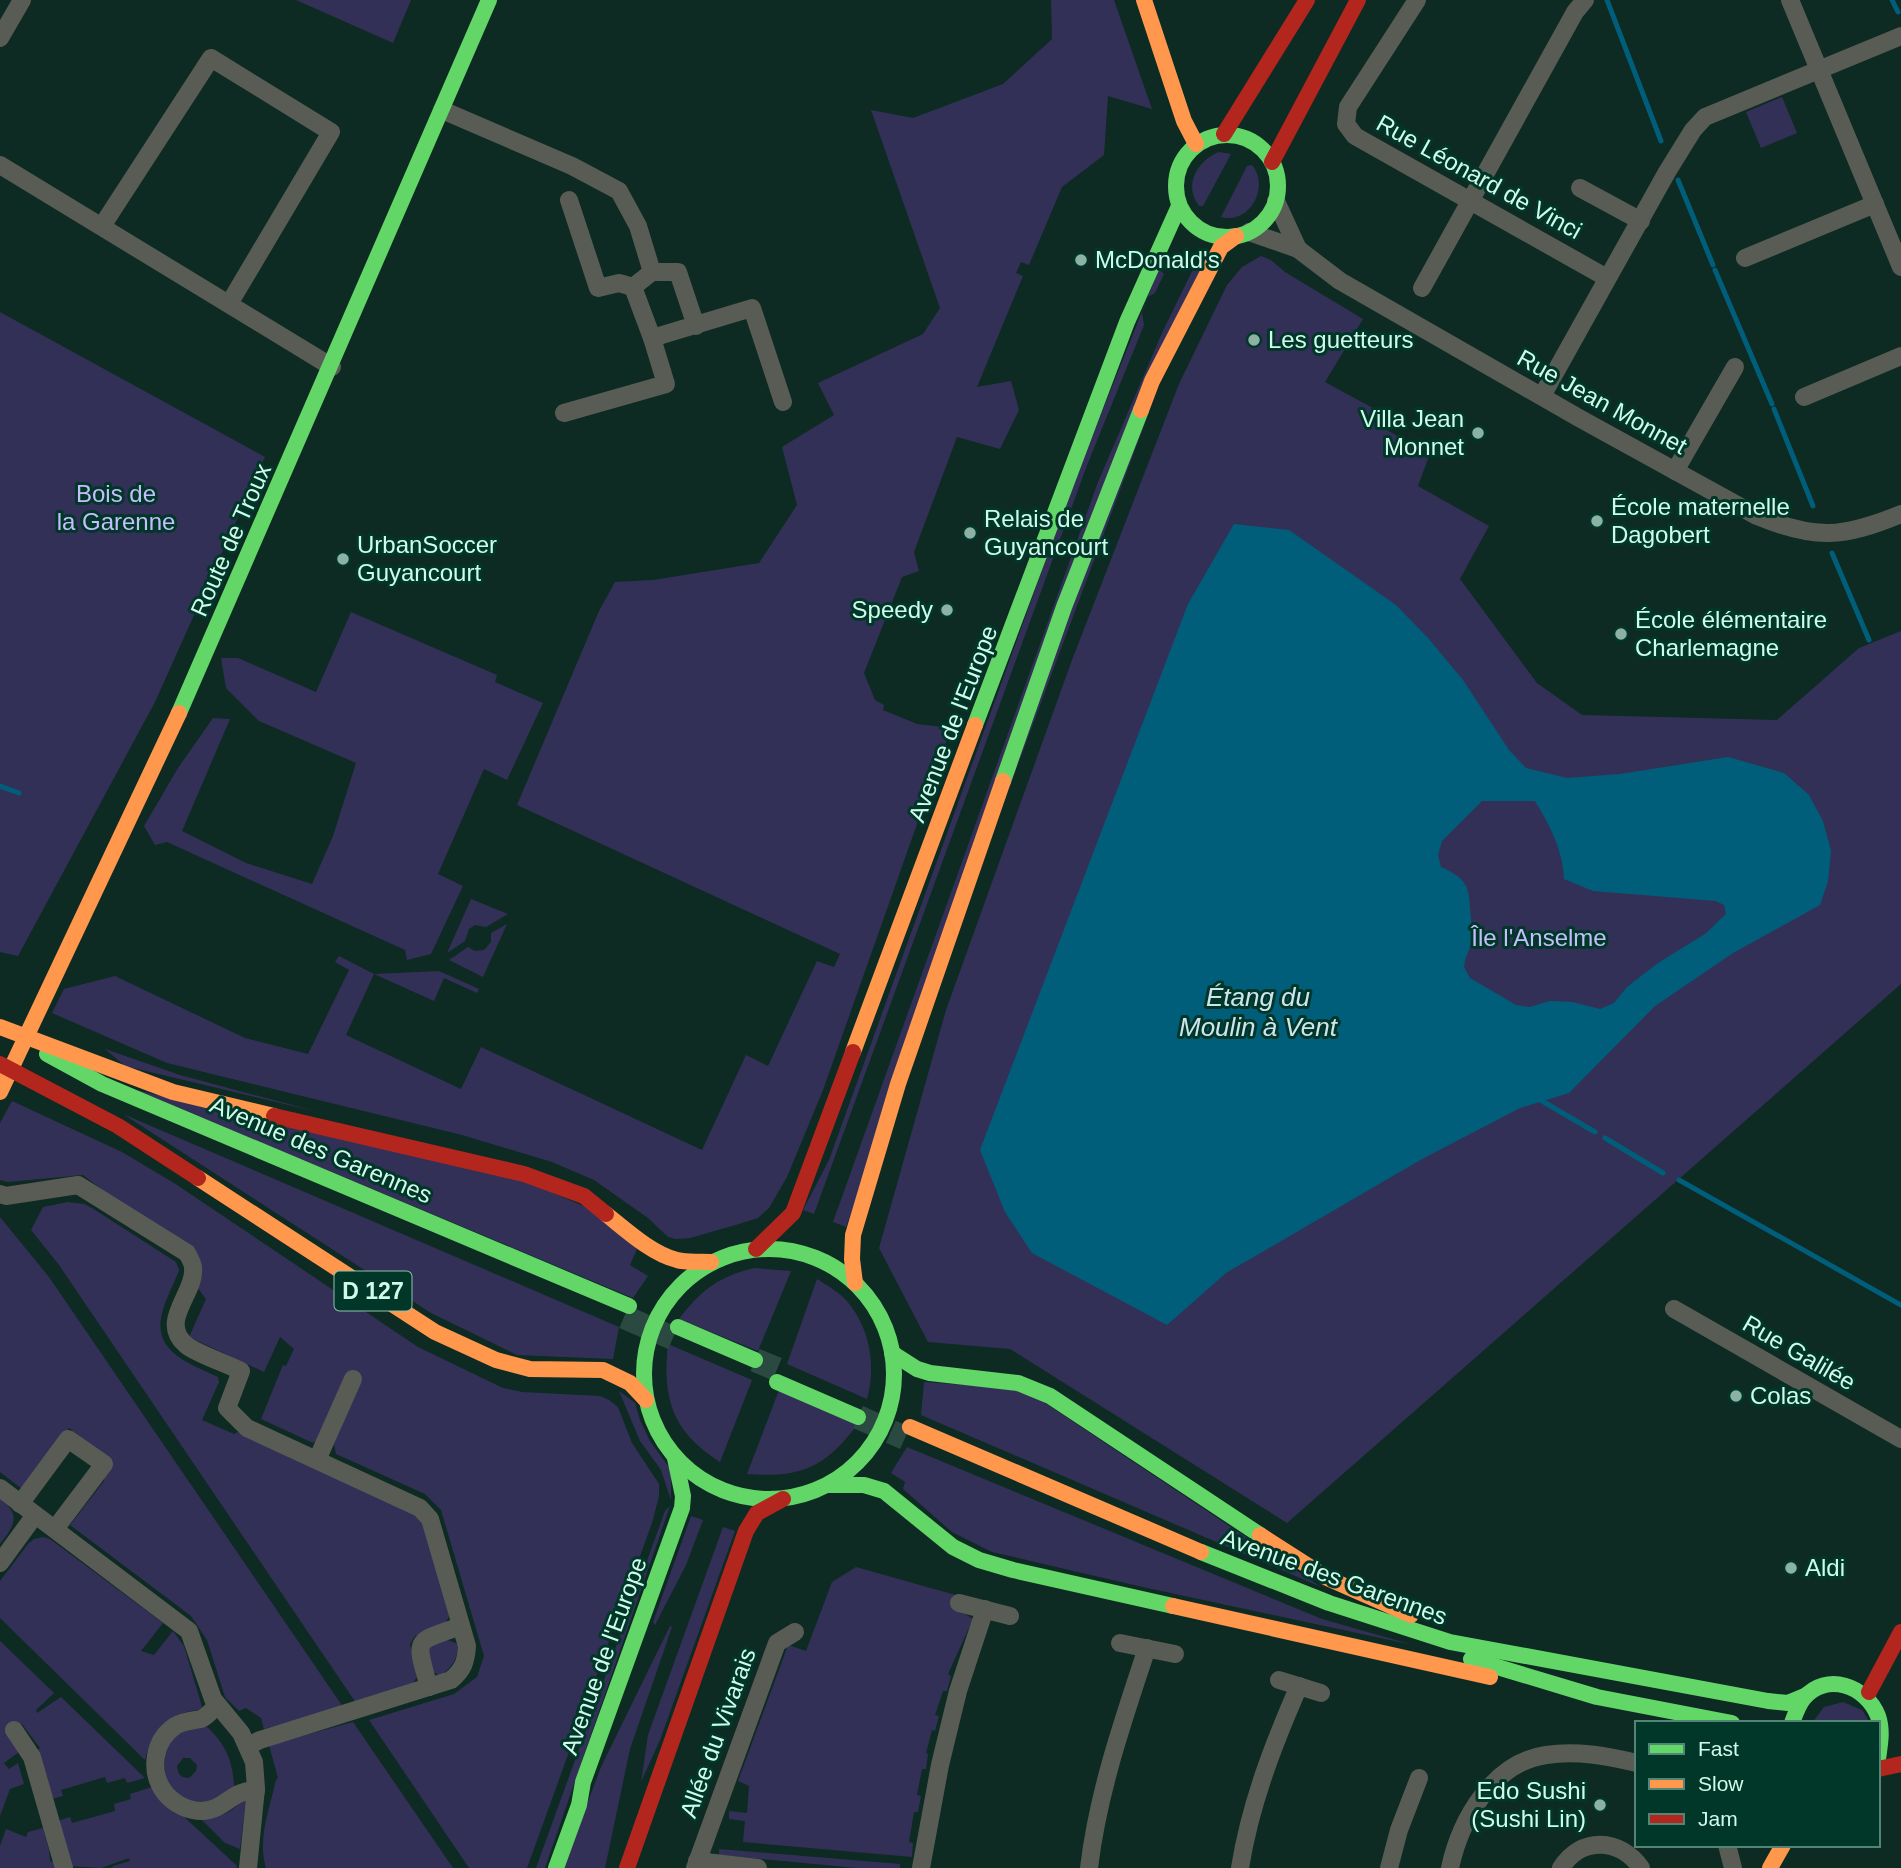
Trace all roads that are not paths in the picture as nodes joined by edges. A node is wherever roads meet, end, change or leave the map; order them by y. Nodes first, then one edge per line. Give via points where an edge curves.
1 (22, 0) edge
2 (489, 0) edge
3 (1144, 0) edge
4 (1307, 0) edge
5 (1358, 0) edge
6 (1417, 0) edge
7 (1585, 0) edge
8 (1790, 0) edge
9 (1901, 36) edge
10 (0, 38) edge
11 (1819, 71) junction
12 (442, 110) junction
13 (1224, 134) junction
14 (1196, 144) junction
15 (1272, 162) junction
16 (0, 165) edge
17 (1580, 188) dead end
18 (1470, 199) junction
19 (569, 200) dead end
20 (1276, 201) junction
21 (1875, 204) junction
22 (1179, 206) junction
23 (1640, 221) junction
24 (102, 226) junction
25 (1243, 234) junction
26 (1298, 249) junction
27 (1745, 258) dead end
28 (1901, 267) edge
29 (652, 272) junction
30 (1607, 278) junction
31 (633, 287) junction
32 (1422, 288) dead end
33 (229, 304) junction
34 (696, 326) junction
35 (652, 338) junction
36 (1901, 356) edge
37 (332, 367) junction
38 (1735, 367) dead end
39 (1542, 396) junction
40 (1804, 397) dead end
41 (783, 402) dead end
42 (564, 413) dead end
43 (1675, 471) junction
44 (1901, 514) edge
45 (2, 1028) edge
46 (0, 1063) edge
47 (0, 1092) edge
48 (0, 1194) edge
49 (756, 1248) junction
50 (711, 1262) junction
51 (855, 1283) junction
52 (1674, 1309) dead end
53 (676, 1332) tunnel mouth
54 (892, 1353) junction
55 (752, 1365) tunnel mouth
56 (780, 1377) tunnel mouth
57 (353, 1379) dead end
58 (646, 1400) junction
59 (860, 1412) tunnel mouth
60 (1901, 1439) edge
61 (675, 1458) junction
62 (317, 1460) junction
63 (828, 1485) junction
64 (0, 1488) edge
65 (784, 1499) junction
66 (20, 1504) junction
67 (35, 1516) junction
68 (55, 1529) junction
69 (0, 1563) edge
70 (959, 1603) dead end
71 (985, 1609) junction
72 (1010, 1616) dead end
73 (461, 1626) junction
74 (795, 1632) dead end
75 (1901, 1632) edge
76 (1120, 1643) dead end
77 (1147, 1648) junction
78 (1499, 1650) junction
79 (1175, 1654) dead end
80 (1279, 1680) dead end
81 (1298, 1686) junction
82 (429, 1687) junction
83 (1869, 1692) junction
84 (1321, 1693) dead end
85 (1805, 1696) junction
86 (1597, 1697) junction
87 (217, 1705) junction
88 (1722, 1721) edge
89 (1792, 1721) edge
90 (14, 1730) dead end
91 (248, 1746) junction
92 (1880, 1756) edge
93 (1635, 1763) edge
94 (1901, 1764) edge
95 (1880, 1769) edge
96 (1419, 1778) dead end
97 (256, 1791) junction
98 (1728, 1847) edge
99 (1782, 1847) edge
100 (696, 1864) edge
101 (64, 1868) edge
102 (248, 1868) edge
103 (556, 1868) edge
104 (627, 1868) edge
105 (758, 1868) edge
106 (921, 1868) edge
107 (1088, 1868) edge
108 (1240, 1868) edge
109 (1389, 1868) edge
110 (1450, 1868) edge
111 (1561, 1868) edge
112 (1641, 1868) edge
113 (1733, 1868) edge
114 (1770, 1868) edge

1 - 10 street
2 - 12 main road, Route de Troux
3 - 14 main road
4 - 13 main road
5 - 15 main road
6 - 18 street, Rue Léonard de Vinci via 1348,107 1346,124 1355,136
7 - 18 street
8 - 11 street
9 - 11 street
11 - 21 street
11 - 23 street via 1705,117
12 - 29 street via 620,191 638,226
12 - 37 main road, Route de Troux
13 - 14 main road
13 - 15 main road via 1251,140
14 - 22 main road via 1177,172
15 - 20 main road via 1277,174
16 - 24 street
17 - 23 street
18 - 30 street, Rue Léonard de Vinci
18 - 32 street
19 - 31 street via 598,288 619,282
20 - 25 main road via 1261,224
20 - 26 street, Rue Jean Monnet
21 - 27 street
21 - 28 street
22 - 25 main road via 1202,231 1219,237
22 - 49 main road, Avenue de l'Europe via 1127,322 793,1213
23 - 30 street
24 - 33 street
24 - 33 street via 211,58 331,132
25 - 26 street, Rue Jean Monnet
25 - 51 main road via 1221,247 1152,381 1064,607 898,1084 853,1235
26 - 39 street, Rue Jean Monnet via 1340,281
29 - 31 street
29 - 34 street via 678,272
30 - 39 street
31 - 35 street
33 - 37 street
34 - 35 street
34 - 41 street via 752,309
35 - 42 street via 666,384
36 - 40 street
37 - 47 main road, Route de Troux via 195,678
38 - 43 street
39 - 43 street, Rue Jean Monnet
43 - 44 street, Rue Jean Monnet via 1757,516 1817,535 1868,528
45 - 46 main road, Avenue des Garennes / D 127 via 102,1084 626,1311 120,1103
45 - 50 main road, D 127 via 173,1091 524,1174 584,1196 638,1240 668,1256
46 - 58 main road, D 127 via 118,1126 436,1332 530,1370 603,1370 630,1383
48 - 62 street via 78,1185 187,1253 194,1266 179,1306 179,1336 187,1345 242,1371 227,1408 247,1428
49 - 50 main road
49 - 51 main road via 811,1255
50 - 58 main road via 688,1277 655,1320 646,1346
51 - 54 main road via 885,1327
52 - 60 street, Rue Galilée
53 - 55 main road
54 - 63 main road via 892,1397 886,1419 863,1457
54 - 78 main road via 930,1373 1018,1383 1050,1396 1328,1577 1395,1610
56 - 59 main road
57 - 62 street
58 - 61 main road via 657,1431
61 - 65 main road via 699,1479 726,1493
61 - 103 main road, Avenue de l'Europe via 682,1508
62 - 73 street via 420,1508 430,1519
63 - 65 main road
63 - 86 main road via 864,1485 884,1491 953,1546 1013,1570 1532,1687
64 - 66 street
65 - 104 main road via 757,1513 746,1531
66 - 67 street
66 - 68 street via 68,1439 104,1464
67 - 68 street
67 - 69 street
68 - 87 street via 189,1631
70 - 71 street
71 - 72 street
71 - 106 street via 958,1691
73 - 82 street via 467,1646 460,1673
73 - 82 street via 420,1644
74 - 100 street, Allée du Vivarais via 777,1643
75 - 83 main road
76 - 77 street
77 - 79 street
77 - 107 street via 1105,1779
78 - 85 main road, Avenue des Garennes via 1768,1701 1788,1703
78 - 86 main road, Avenue des Garennes via 1450,1642 1329,1604 908,1432 1210,1567 1326,1612
80 - 81 street
81 - 84 street
81 - 108 street via 1254,1804
82 - 91 street
83 - 85 main road, Avenue des Garennes via 1843,1682 1829,1683
83 - 92 main road via 1890,1722
85 - 89 main road
86 - 88 main road, Avenue des Garennes
87 - 91 street
87 - 97 street via 203,1718 184,1722 163,1738 155,1757 158,1781 177,1804 197,1811 222,1806 238,1792
90 - 101 street via 32,1757
91 - 97 street
93 - 110 street via 1565,1753 1519,1764 1479,1799 1464,1824
94 - 95 main road
96 - 109 street
97 - 102 street
98 - 113 street
99 - 114 main road
100 - 105 street
111 - 112 street via 1584,1847 1603,1845 1620,1848

